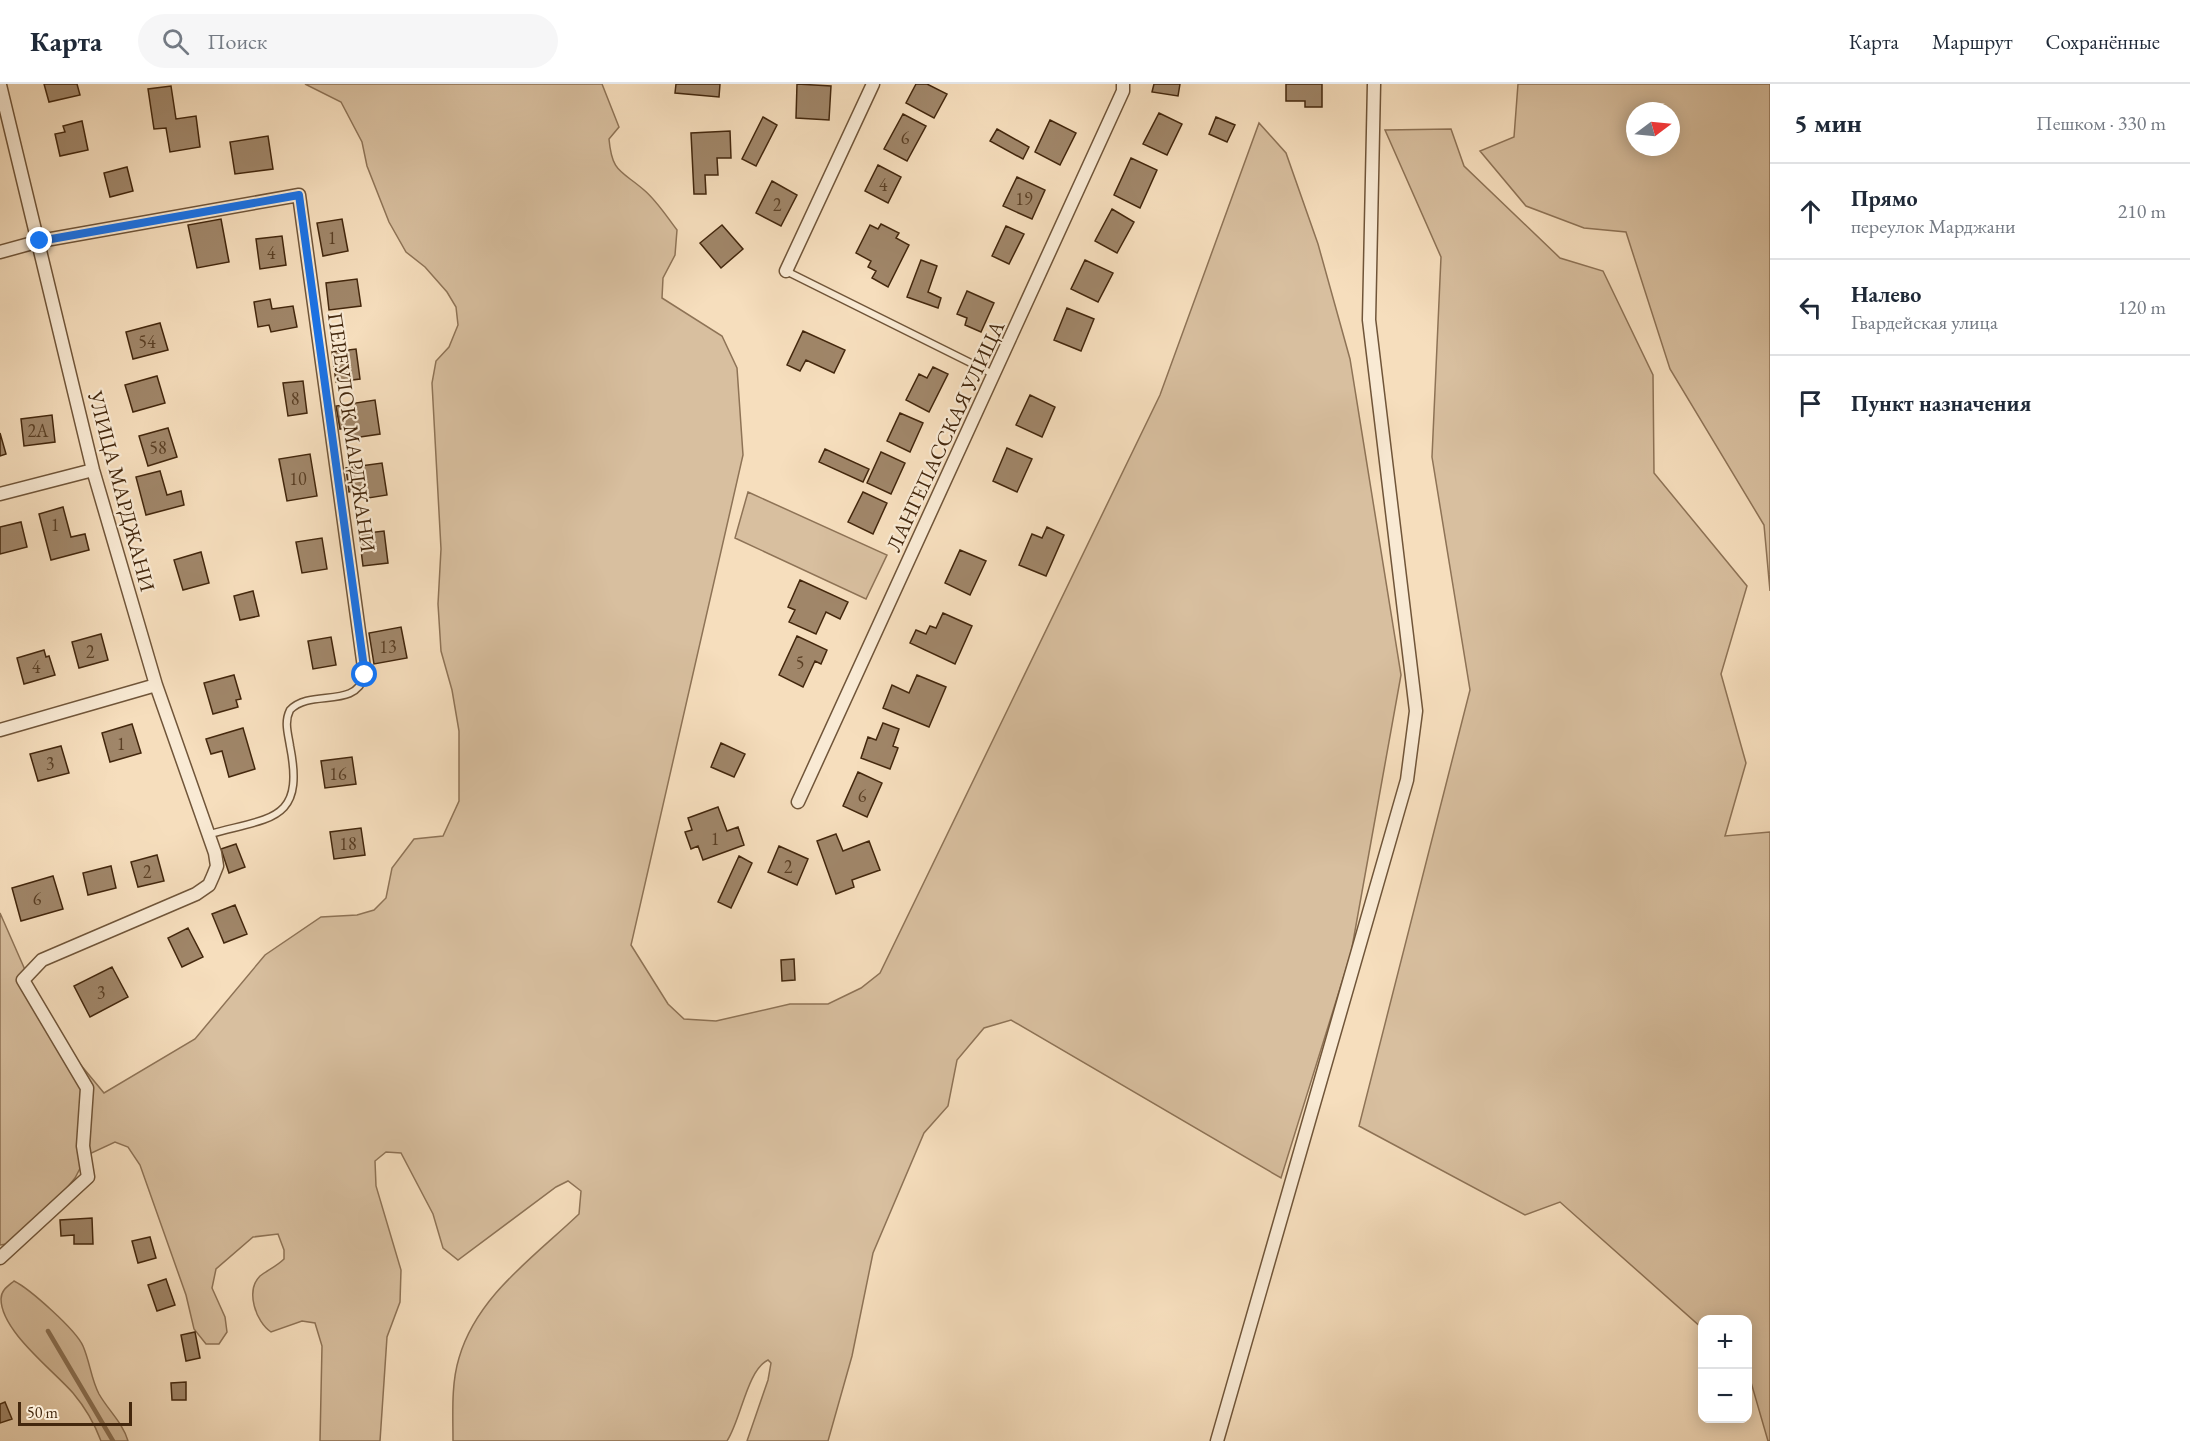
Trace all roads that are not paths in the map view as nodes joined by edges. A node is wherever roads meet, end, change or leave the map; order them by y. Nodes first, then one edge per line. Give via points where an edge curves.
1 (873, 84) edge
2 (1123, 84) edge
3 (1374, 84) edge
4 (0, 85) edge
5 (40, 241) junction
6 (0, 252) edge
7 (786, 271) joint
8 (995, 375) junction
9 (93, 470) junction
10 (0, 494) edge
11 (365, 675) joint
12 (156, 685) junction
13 (0, 730) edge
14 (798, 802) dead end
15 (210, 834) junction
16 (0, 1258) edge
17 (1217, 1441) edge

1 - 7 street
2 - 8 street, ЛАНГЕПАССКАЯ УЛИЦА
3 - 17 street via 1369,320 1416,711 1407,780
4 - 5 street, УЛИЦА МАРДЖАНИ
5 - 6 street
5 - 9 street, УЛИЦА МАРДЖАНИ
5 - 11 street, ПЕРЕУЛОК МАРДЖАНИ via 299,195
7 - 8 lane
8 - 14 street, ЛАНГЕПАССКАЯ УЛИЦА
9 - 10 street
9 - 12 street, УЛИЦА МАРДЖАНИ
11 - 15 lane via 355,692 301,702 290,710 286,726 295,788 285,808 274,816
12 - 13 street
12 - 15 street, УЛИЦА МАРДЖАНИ
15 - 16 street, УЛИЦА МАРДЖАНИ via 217,866 209,885 42,960 23,980 87,1088 83,1146 88,1178

